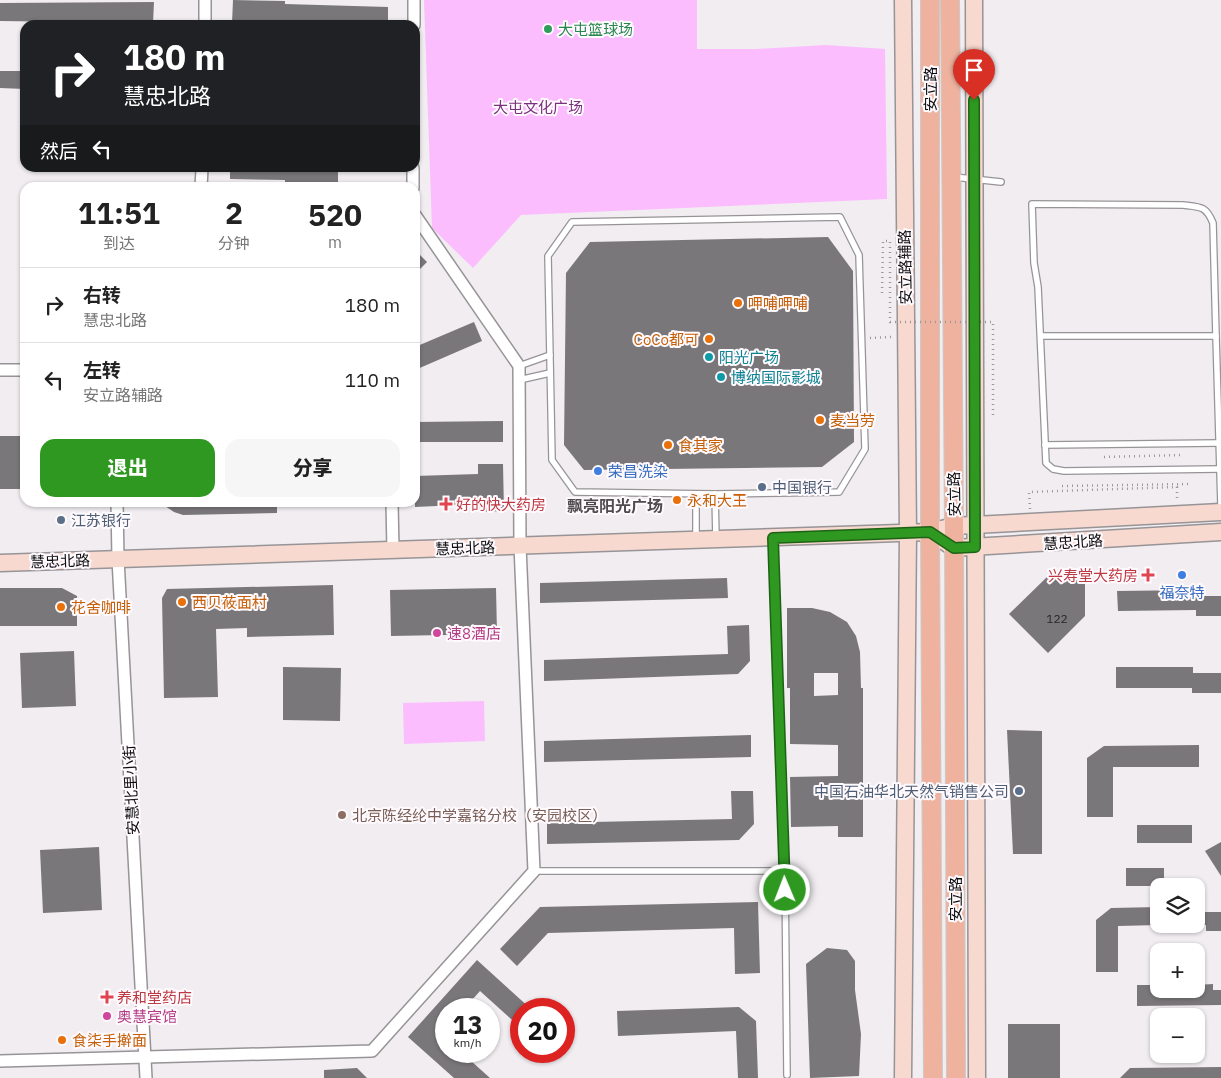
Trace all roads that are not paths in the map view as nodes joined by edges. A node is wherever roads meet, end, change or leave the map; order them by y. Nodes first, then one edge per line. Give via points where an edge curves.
1 (205, 0) edge
2 (414, 0) edge
3 (903, 0) edge
4 (930, 0) edge
5 (950, 0) edge
6 (974, 0) edge
7 (205, 20) edge
8 (414, 20) edge
9 (952, 177) junction
10 (975, 179) junction
11 (1001, 182) dead end
12 (420, 223) edge
13 (1041, 336) junction
14 (1216, 336) junction
15 (550, 355) junction
16 (518, 366) junction
17 (0, 370) edge
18 (20, 370) edge
19 (550, 374) junction
20 (519, 380) junction
21 (1218, 443) junction
22 (1045, 445) junction
23 (1219, 470) junction
24 (696, 494) junction
25 (714, 494) junction
26 (1221, 506) edge
27 (117, 507) edge
28 (392, 507) edge
29 (1221, 512) edge
30 (974, 525) junction
31 (954, 526) junction
32 (930, 532) junction
33 (1221, 532) edge
34 (908, 533) junction
35 (773, 538) junction
36 (696, 540) junction
37 (716, 540) junction
38 (520, 546) junction
39 (975, 547) junction
40 (954, 548) junction
41 (393, 550) junction
42 (118, 559) junction
43 (0, 563) edge
44 (534, 871) junction
45 (784, 871) junction
46 (145, 1056) junction
47 (0, 1061) edge
48 (787, 1075) dead end
49 (146, 1078) edge
50 (903, 1078) edge
51 (933, 1078) edge
52 (956, 1078) edge
53 (977, 1078) edge

1 - 7 street
2 - 8 street
3 - 34 street, 安立路辅路
4 - 32 main road, 安立路
5 - 9 main road, 安立路
6 - 10 street
9 - 10 lane
9 - 31 main road, 安立路
10 - 11 lane
10 - 30 street
12 - 16 street
13 - 14 lane
13 - 14 lane via 1032,204 1202,207 1209,213 1213,224
13 - 22 lane
14 - 21 lane
15 - 16 lane
15 - 19 lane
15 - 25 lane via 548,256 572,222 840,217 859,255 865,449 839,492
16 - 20 street
17 - 18 street
19 - 20 lane
19 - 24 lane via 552,460 574,492
20 - 38 street
21 - 22 lane
21 - 23 lane
22 - 23 lane via 1046,463 1053,469 1064,471
23 - 26 lane
24 - 25 lane
24 - 36 lane
25 - 37 lane
27 - 42 street, 安慧北里小街
28 - 41 street
29 - 30 street, 慧忠北路
30 - 31 street, 慧忠北路
30 - 39 street, 安立路
31 - 32 street, 慧忠北路
31 - 40 main road, 安立路
32 - 34 street, 慧忠北路
32 - 40 street
32 - 51 main road, 安立路
33 - 39 street, 慧忠北路
34 - 35 street, 慧忠北路
34 - 50 street
35 - 37 street, 慧忠北路
35 - 45 lane
36 - 37 street, 慧忠北路
36 - 38 street, 慧忠北路
38 - 41 street, 慧忠北路
38 - 44 street
39 - 40 street, 慧忠北路
39 - 53 street, 安立路
40 - 52 main road, 安立路
41 - 42 street, 慧忠北路
42 - 43 street, 慧忠北路
42 - 46 street, 安慧北里小街
44 - 45 lane
44 - 46 street via 372,1051
45 - 48 lane
46 - 47 street
46 - 49 street, 安慧北里小街

